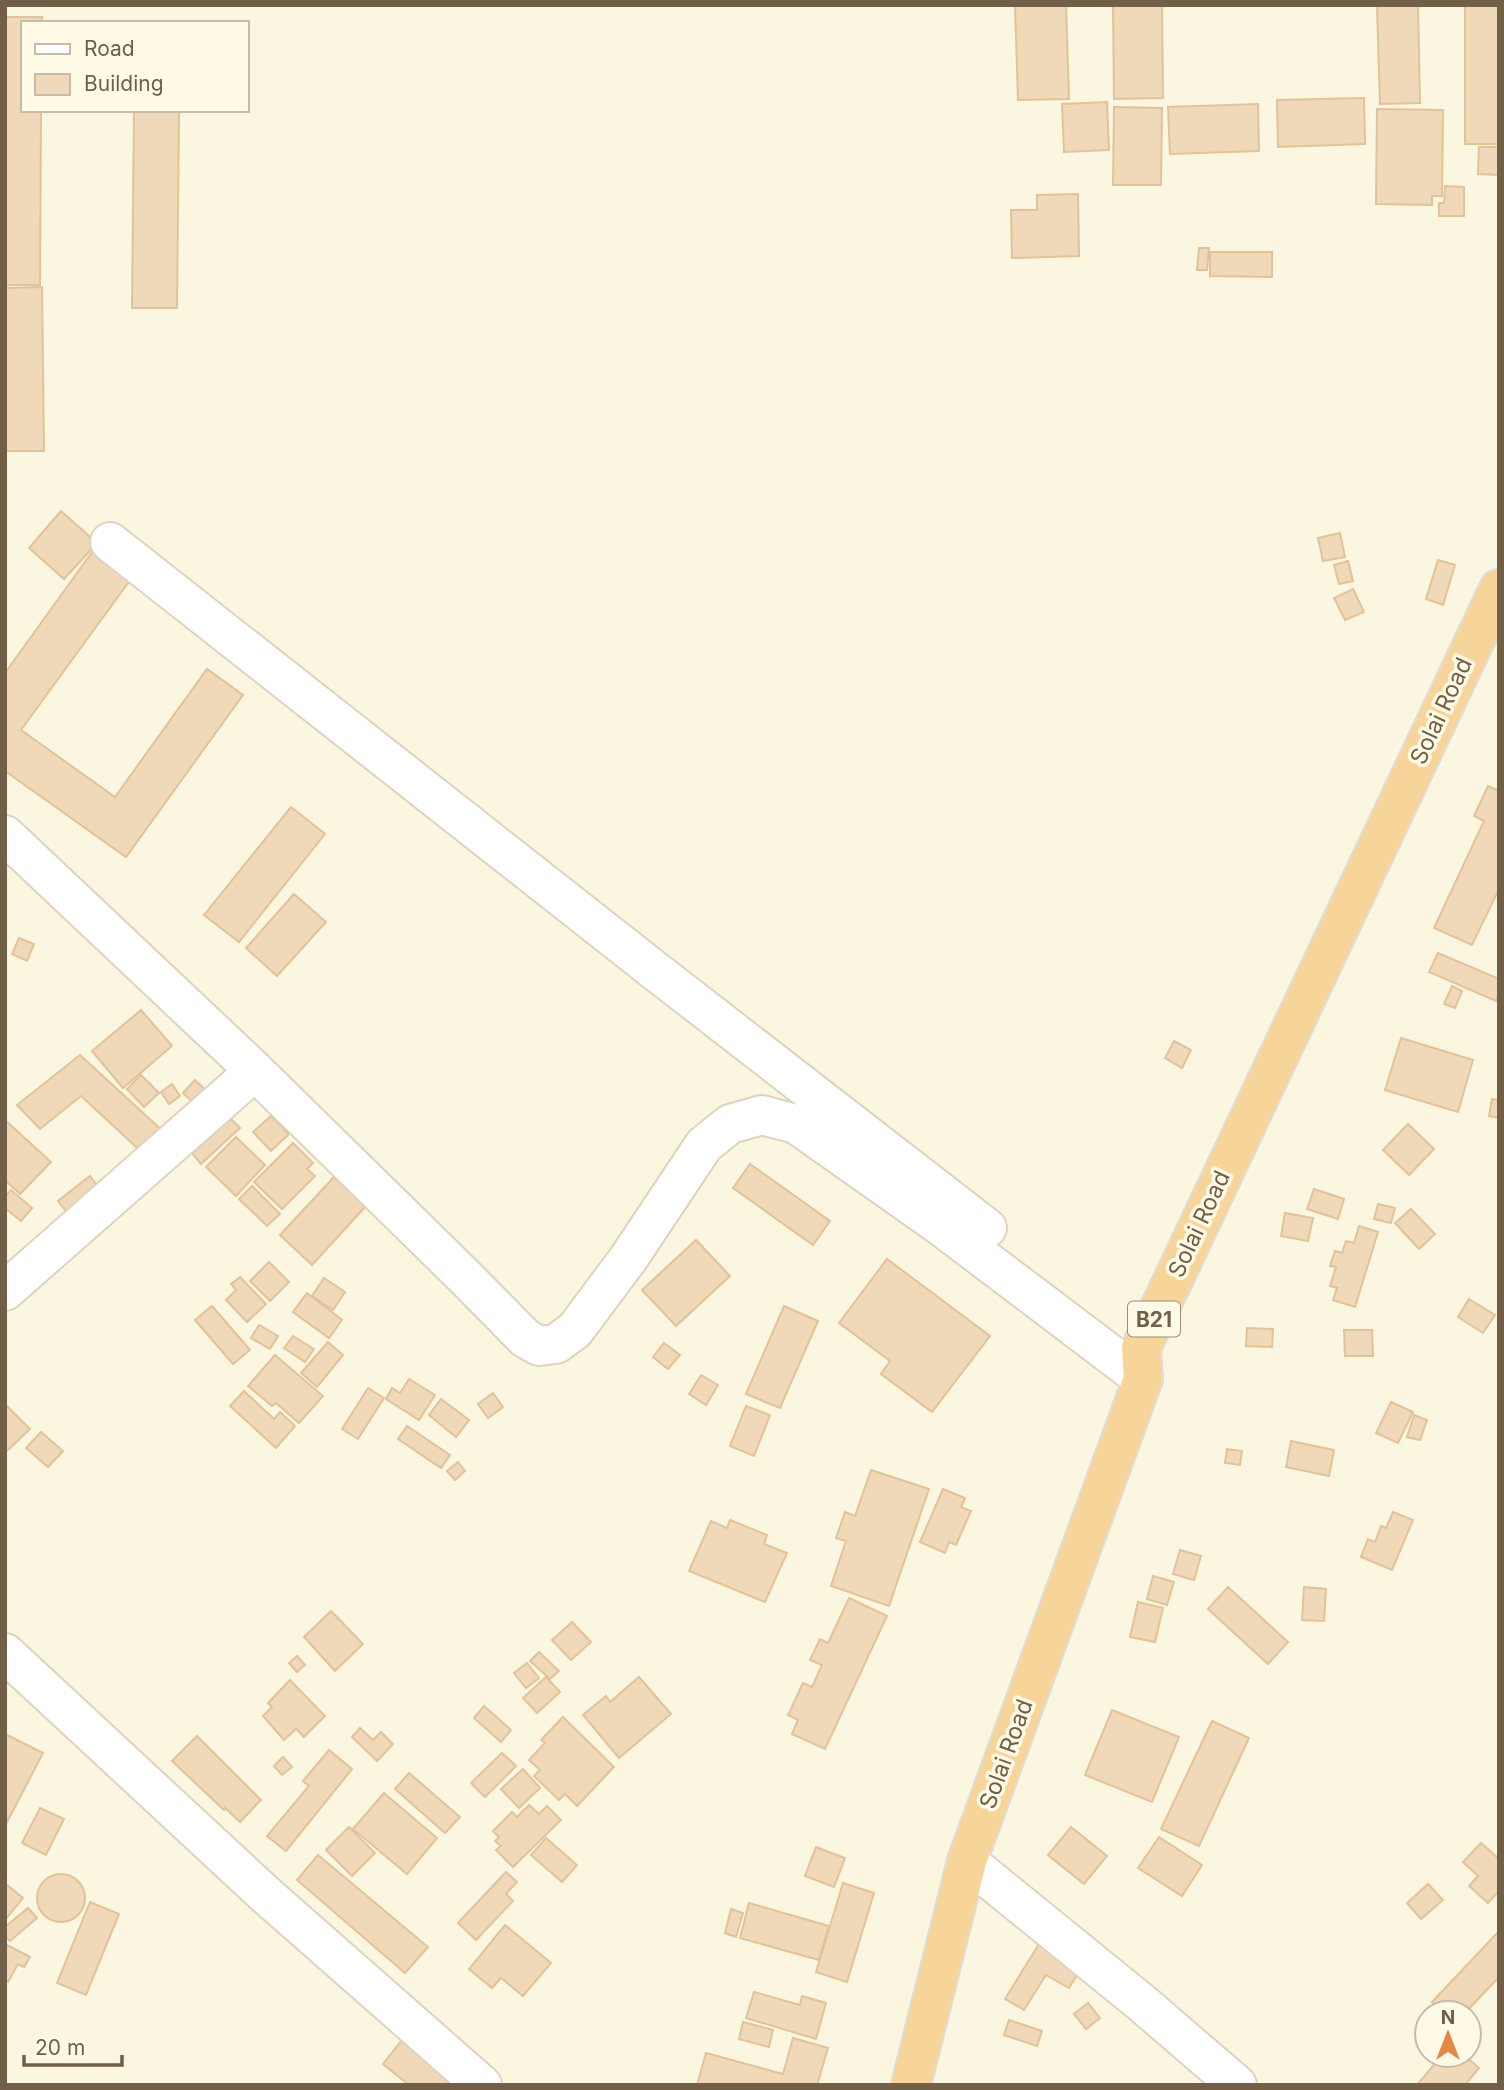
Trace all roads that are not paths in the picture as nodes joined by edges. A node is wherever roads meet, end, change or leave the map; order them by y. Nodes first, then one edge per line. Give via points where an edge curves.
1 (110, 542) dead end
2 (1497, 597) edge
3 (5, 835) edge
4 (255, 1071) junction
5 (5, 1291) edge
6 (1142, 1363) junction
7 (5, 1653) edge
8 (967, 1861) junction
9 (482, 2085) edge
10 (911, 2085) edge
11 (1237, 2085) edge

1 - 6 street via 654,970
2 - 6 highway, Solai Road / B21
3 - 4 street
4 - 5 street
4 - 6 street via 538,1346 556,1344 575,1330 704,1145 730,1124 762,1115 796,1124
6 - 8 highway, Solai Road / B21
7 - 9 street
8 - 10 highway, Solai Road / B21
8 - 11 street

